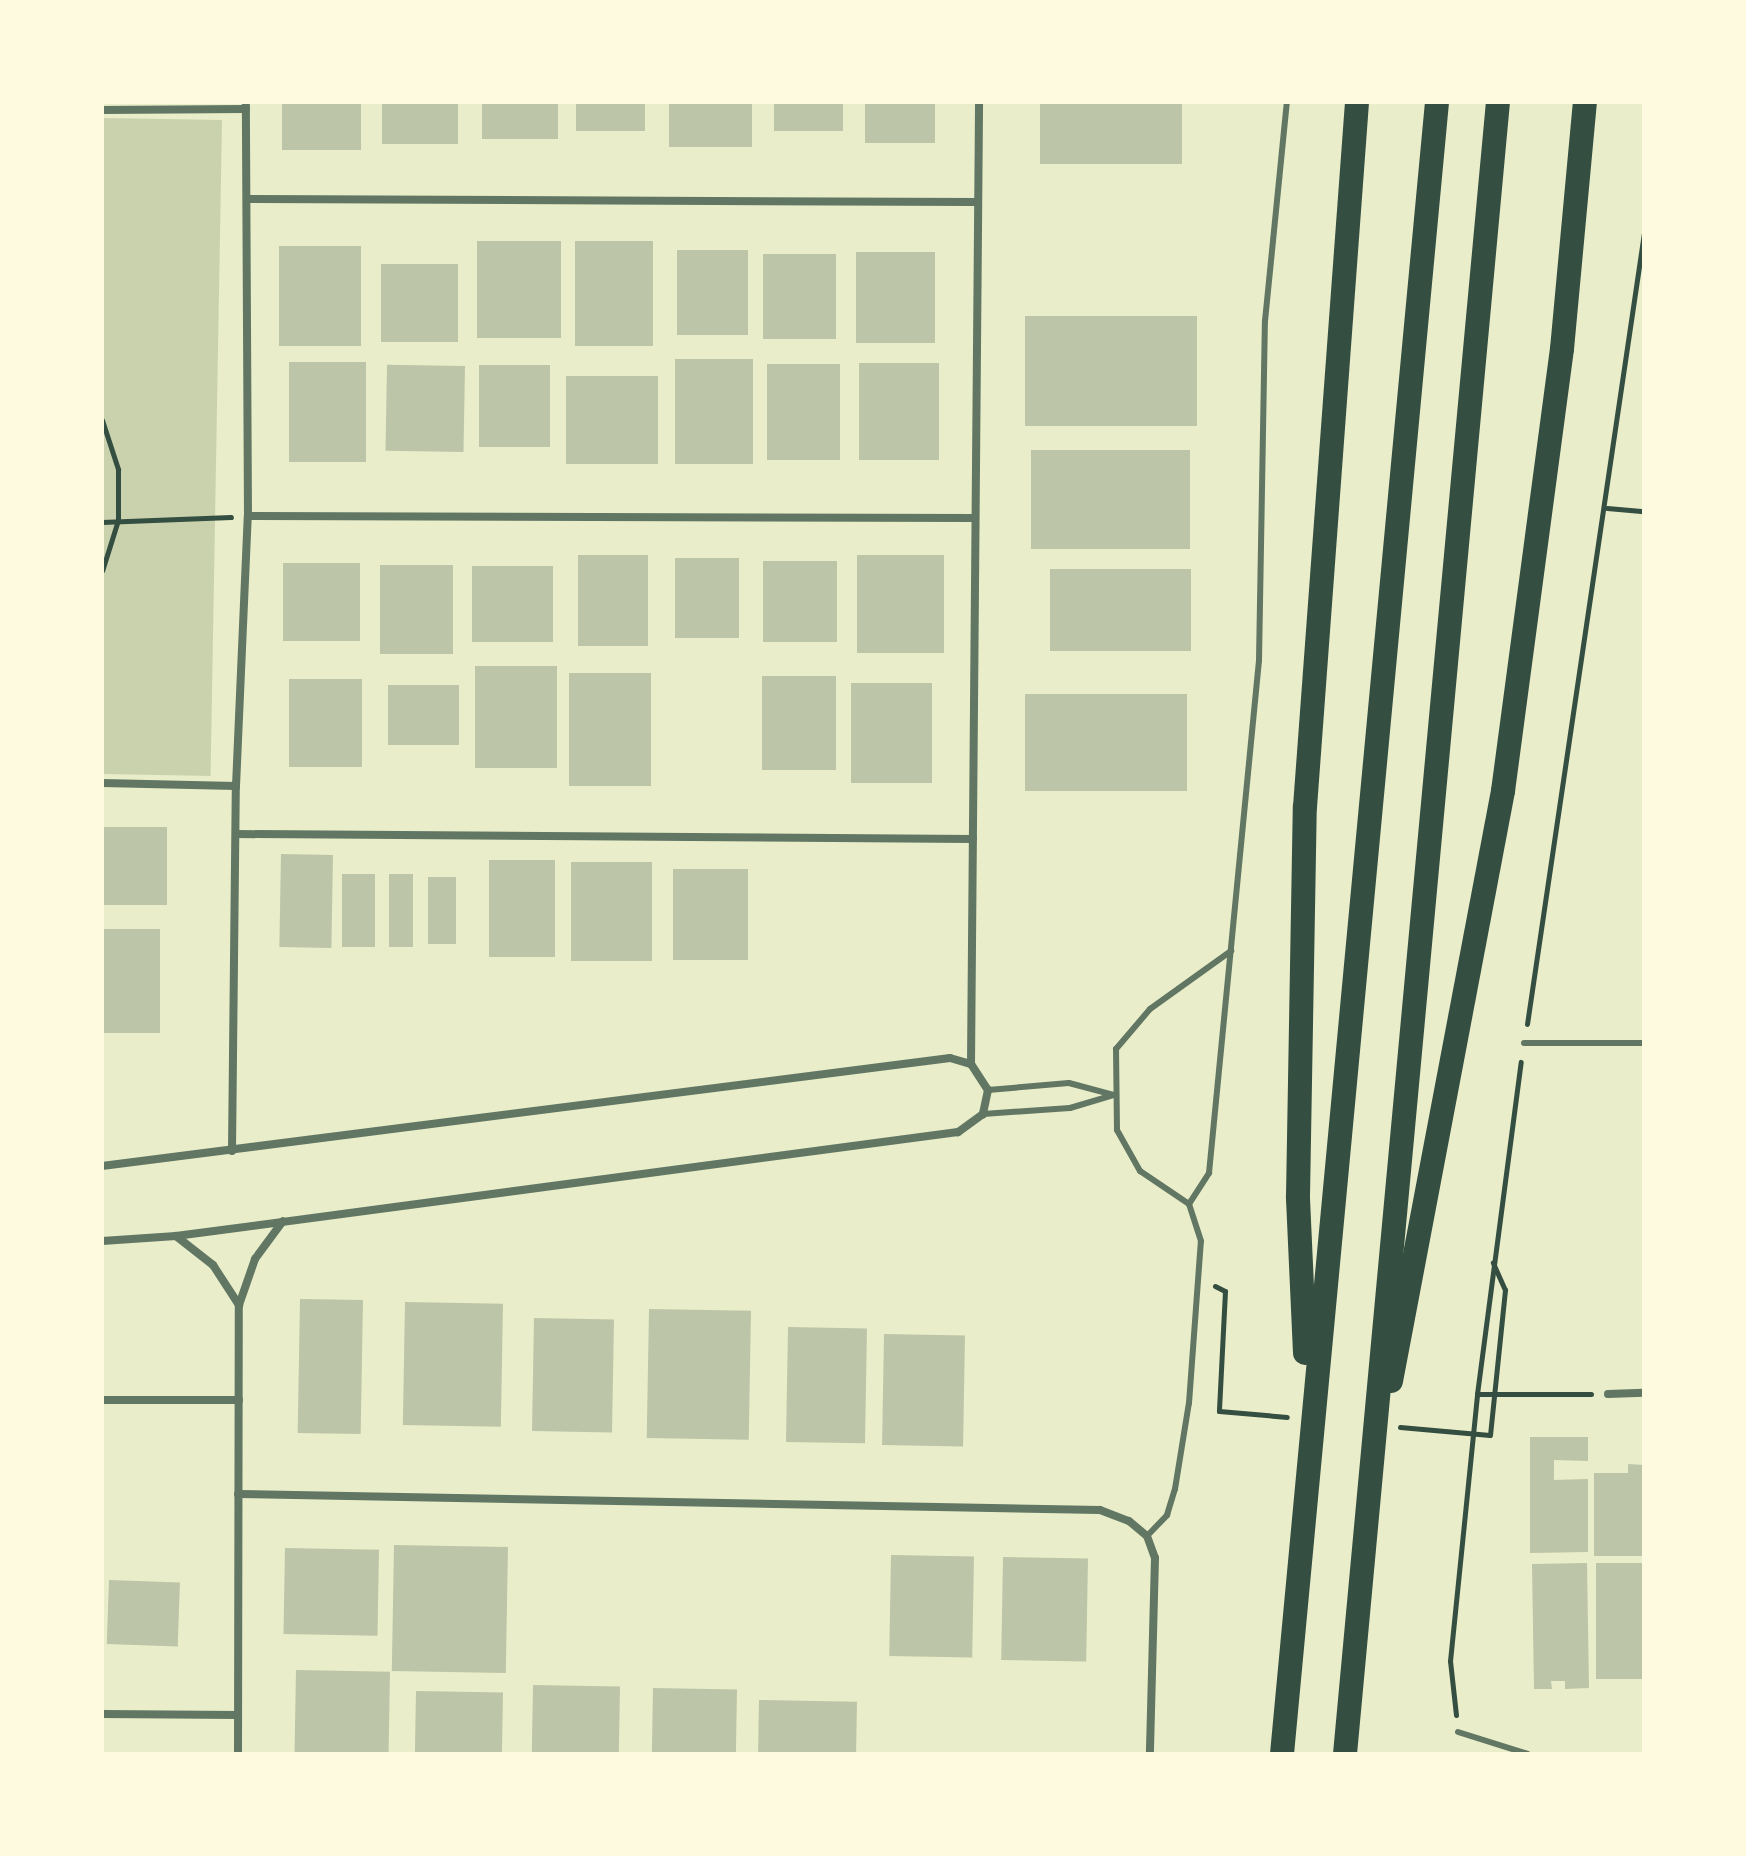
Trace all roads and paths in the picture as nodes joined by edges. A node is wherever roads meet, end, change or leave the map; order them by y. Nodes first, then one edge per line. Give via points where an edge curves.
1 (979, 102) edge
2 (1287, 102) edge
3 (1357, 102) edge
4 (1437, 102) edge
5 (1498, 102) edge
6 (1585, 102) edge
7 (246, 106) edge
8 (102, 110) edge
9 (247, 199) junction
10 (976, 202) junction
11 (1644, 233) edge
12 (102, 420) edge
13 (1607, 508) junction
14 (1644, 511) edge
15 (248, 516) junction
16 (975, 518) junction
17 (118, 520) junction
18 (102, 522) edge
19 (102, 571) edge
20 (102, 783) edge
21 (236, 786) junction
22 (236, 834) junction
23 (973, 839) junction
24 (1231, 951) junction
25 (1524, 1043) junction
26 (1644, 1043) edge
27 (971, 1064) junction
28 (988, 1090) junction
29 (1114, 1095) junction
30 (983, 1114) junction
31 (232, 1151) junction
32 (102, 1166) edge
33 (1189, 1204) junction
34 (283, 1221) junction
35 (176, 1236) junction
36 (102, 1241) edge
37 (1492, 1260) junction
38 (1225, 1291) dead end
39 (239, 1305) junction
40 (1644, 1393) edge
41 (1477, 1394) junction
42 (1608, 1394) joint
43 (102, 1400) edge
44 (239, 1400) junction
45 (1219, 1411) dead end
46 (1309, 1435) junction
47 (1490, 1435) dead end
48 (238, 1494) junction
49 (1365, 1521) junction
50 (1147, 1536) junction
51 (102, 1714) edge
52 (238, 1715) junction
53 (1458, 1732) joint
54 (238, 1754) edge
55 (1150, 1754) edge
56 (1282, 1754) edge
57 (1345, 1754) edge
58 (1528, 1754) edge

1 - 10 street
2 - 24 lane via 1265,321 1259,660
3 - 46 highway via 1305,807 1298,1196
4 - 46 highway
5 - 49 highway
6 - 49 highway via 1562,349 1503,791
7 - 8 street
7 - 9 street
9 - 10 street
9 - 15 street
10 - 16 street
11 - 13 path
12 - 17 path via 118,469
13 - 14 path
13 - 25 path
15 - 16 street
15 - 17 path
15 - 21 street
16 - 23 street
17 - 18 path
17 - 19 path
20 - 21 street
21 - 22 street
22 - 23 street
22 - 31 street
23 - 27 street
24 - 29 lane via 1150,1009 1116,1049
24 - 33 lane via 1209,1173
25 - 26 lane
25 - 37 path
27 - 28 street
27 - 31 street via 950,1058
28 - 29 lane via 1069,1083
28 - 30 street
29 - 30 lane via 1070,1108
29 - 33 lane via 1117,1130 1140,1171
30 - 34 street via 958,1132
31 - 32 street
33 - 50 lane via 1201,1241 1189,1403 1167,1515
34 - 35 street
34 - 39 street via 255,1259
35 - 36 street
35 - 39 street via 213,1265
37 - 41 path
37 - 47 path via 1505,1290
38 - 45 path
39 - 44 street
40 - 42 street
41 - 42 path
41 - 53 path via 1450,1661
43 - 44 street
44 - 48 street
46 - 56 highway
48 - 50 street via 1100,1510 1129,1521
48 - 52 street
49 - 57 highway
50 - 55 street via 1155,1558
51 - 52 street
52 - 54 street
53 - 58 lane

